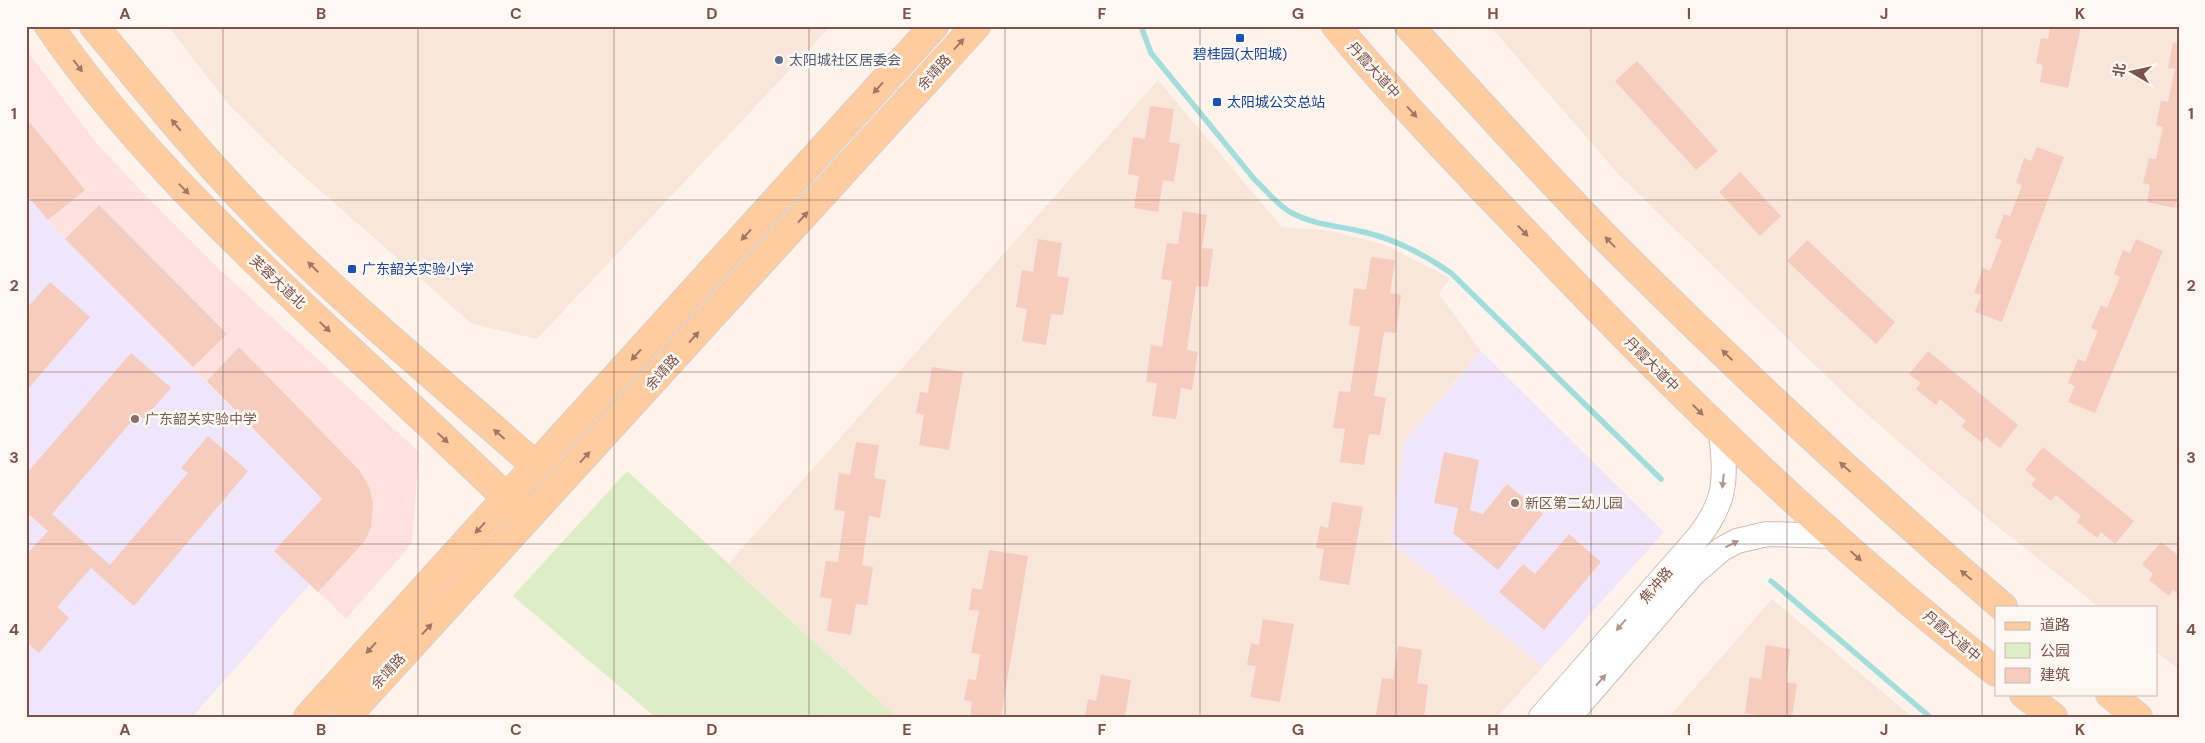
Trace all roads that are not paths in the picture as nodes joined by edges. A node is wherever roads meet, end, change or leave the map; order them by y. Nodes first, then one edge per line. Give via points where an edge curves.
1 (49, 26) edge
2 (94, 26) edge
3 (934, 26) edge
4 (976, 26) edge
5 (1336, 26) edge
6 (1409, 26) edge
7 (1721, 433) junction
8 (536, 466) junction
9 (559, 486) junction
10 (507, 498) junction
11 (528, 519) junction
12 (1834, 536) junction
13 (2002, 606) edge
14 (1995, 671) edge
15 (2027, 696) edge
16 (2112, 696) edge
17 (308, 717) edge
18 (346, 717) edge
19 (1541, 717) edge
20 (1569, 717) edge
21 (2053, 717) edge
22 (2138, 717) edge

1 -> 10 main road, 芙蓉大道北 via 103,99 155,159 239,246
8 -> 2 main road via 260,218 179,129
3 -> 8 main road, 余靖路
9 -> 4 main road, 余靖路
5 -> 7 main road, 丹霞大道中 via 1466,172
13 -> 6 main road via 1810,436 1621,252
7 - 12 main road, 丹霞大道中
7 -> 19 street, 焦冲路 via 1724,479 1716,513
8 - 9 street
8 - 10 main road, 余靖路
9 - 11 main road, 余靖路
10 - 11 main road, 芙蓉大道北
10 -> 17 main road, 余靖路
18 -> 11 main road, 余靖路
12 -> 14 main road, 丹霞大道中
20 -> 12 street, 焦冲路 via 1693,574 1722,549 1737,541 1767,534
15 - 21 main road
16 - 22 main road

